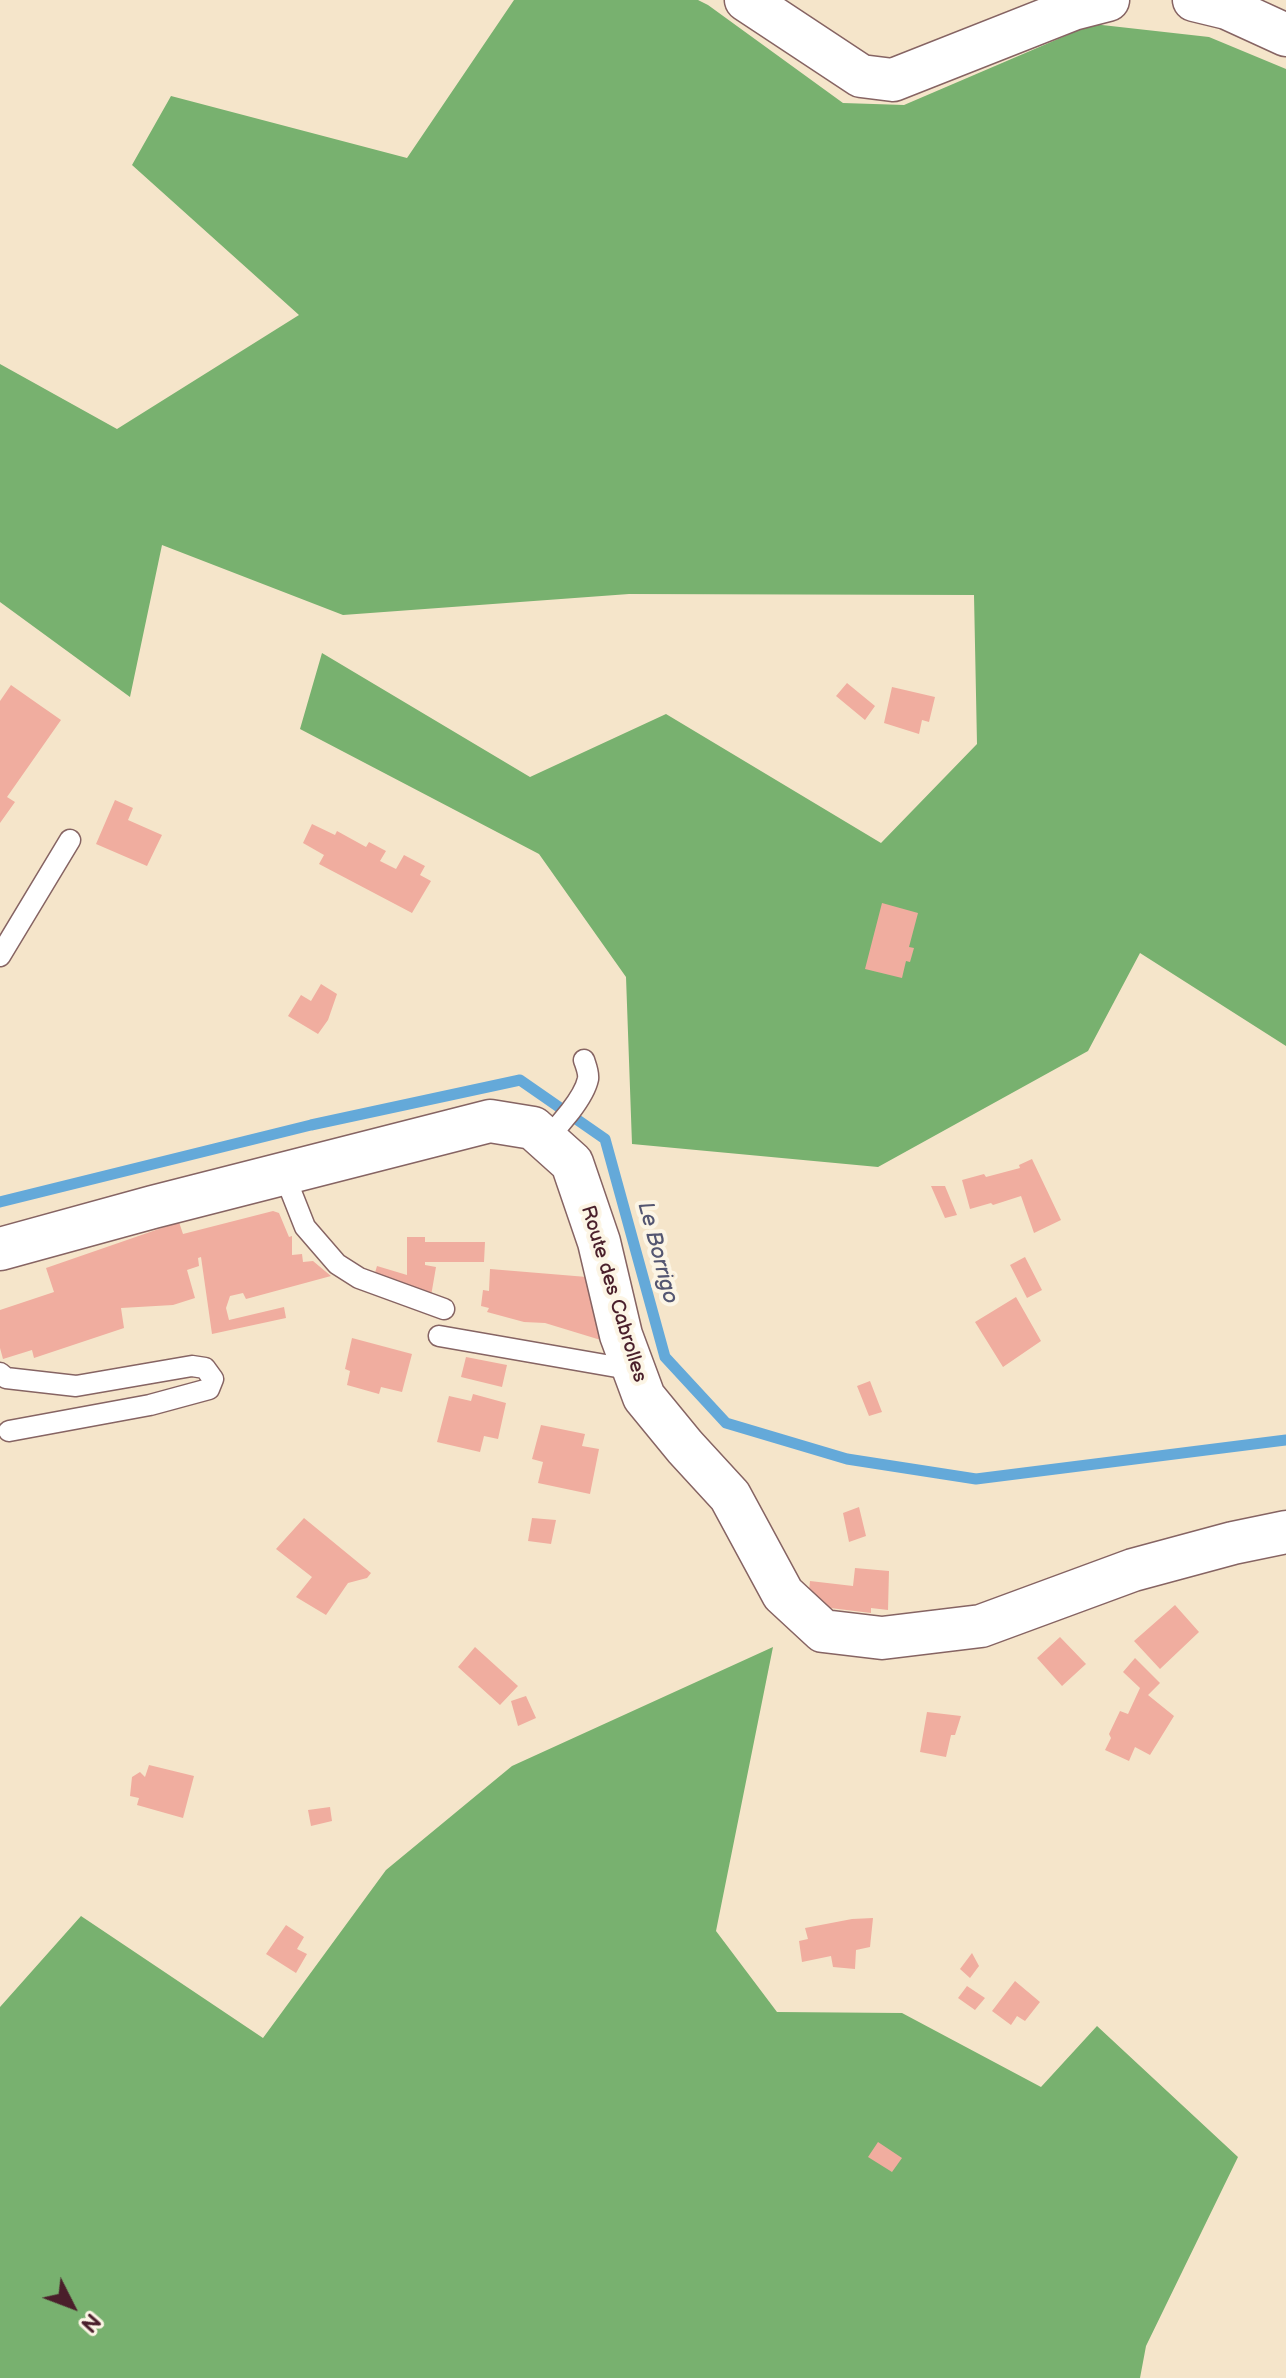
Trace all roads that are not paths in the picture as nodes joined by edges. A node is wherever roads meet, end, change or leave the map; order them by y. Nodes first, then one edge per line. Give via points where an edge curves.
1 (746, 0) edge
2 (1108, 0) edge
3 (1194, 0) edge
4 (1286, 35) edge
5 (70, 840) dead end
6 (0, 956) edge
7 (584, 1060) dead end
8 (552, 1132) junction
9 (284, 1174) junction
10 (0, 1249) edge
11 (444, 1309) dead end
12 (439, 1336) dead end
13 (634, 1370) junction
14 (0, 1373) edge
15 (9, 1431) dead end
16 (1286, 1532) edge

1 - 2 street via 861,76 893,80
3 - 4 street via 1227,8
5 - 6 lane
7 - 8 lane via 589,1077
8 - 9 street, Route des Cabrolles via 490,1121
8 - 13 street, Route des Cabrolles via 572,1163
9 - 10 street, Route des Cabrolles
9 - 11 lane via 305,1227 337,1264 359,1278
12 - 13 lane
13 - 16 street, Route des Cabrolles via 644,1397 730,1496 783,1594 823,1631 882,1638 981,1626 1133,1570
14 - 15 lane via 76,1386 192,1366 205,1368 213,1379 209,1389 150,1405

